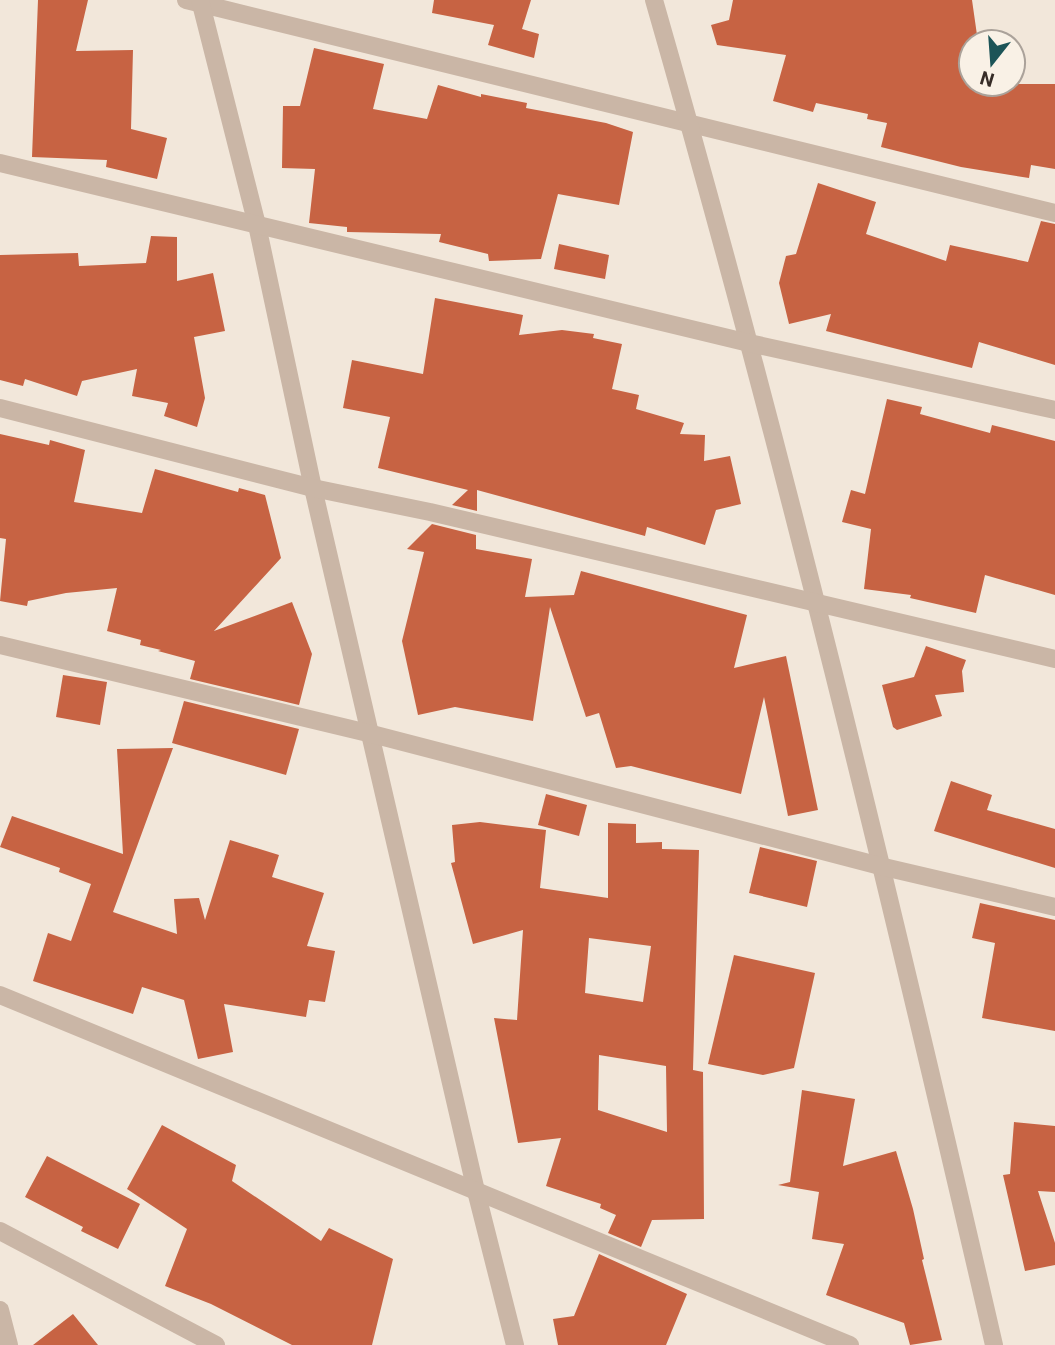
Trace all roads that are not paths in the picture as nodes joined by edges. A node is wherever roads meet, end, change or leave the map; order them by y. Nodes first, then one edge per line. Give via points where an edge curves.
1 (654, 0) edge
2 (196, 1) edge
3 (690, 123) junction
4 (0, 163) edge
5 (1055, 213) edge
6 (257, 225) junction
7 (749, 343) junction
8 (0, 408) edge
9 (1055, 410) edge
10 (313, 488) junction
11 (816, 603) junction
12 (0, 645) edge
13 (1055, 659) edge
14 (372, 734) junction
15 (884, 867) junction
16 (1055, 907) edge
17 (0, 995) edge
18 (476, 1191) junction
19 (0, 1231) edge
20 (0, 1310) edge
21 (9, 1345) edge
22 (216, 1345) edge
23 (515, 1345) edge
24 (850, 1345) edge
25 (994, 1345) edge

1 - 3 street
2 - 3 street
2 - 6 street
3 - 5 street
3 - 7 street
4 - 6 street
6 - 7 street
6 - 10 street
7 - 9 street
7 - 11 street
8 - 10 street
10 - 11 street
10 - 14 street
11 - 13 street
11 - 15 street
12 - 14 street
14 - 15 street
14 - 18 street
15 - 16 street
15 - 25 street
17 - 18 street
18 - 23 street
18 - 24 street
19 - 22 street
20 - 21 street

